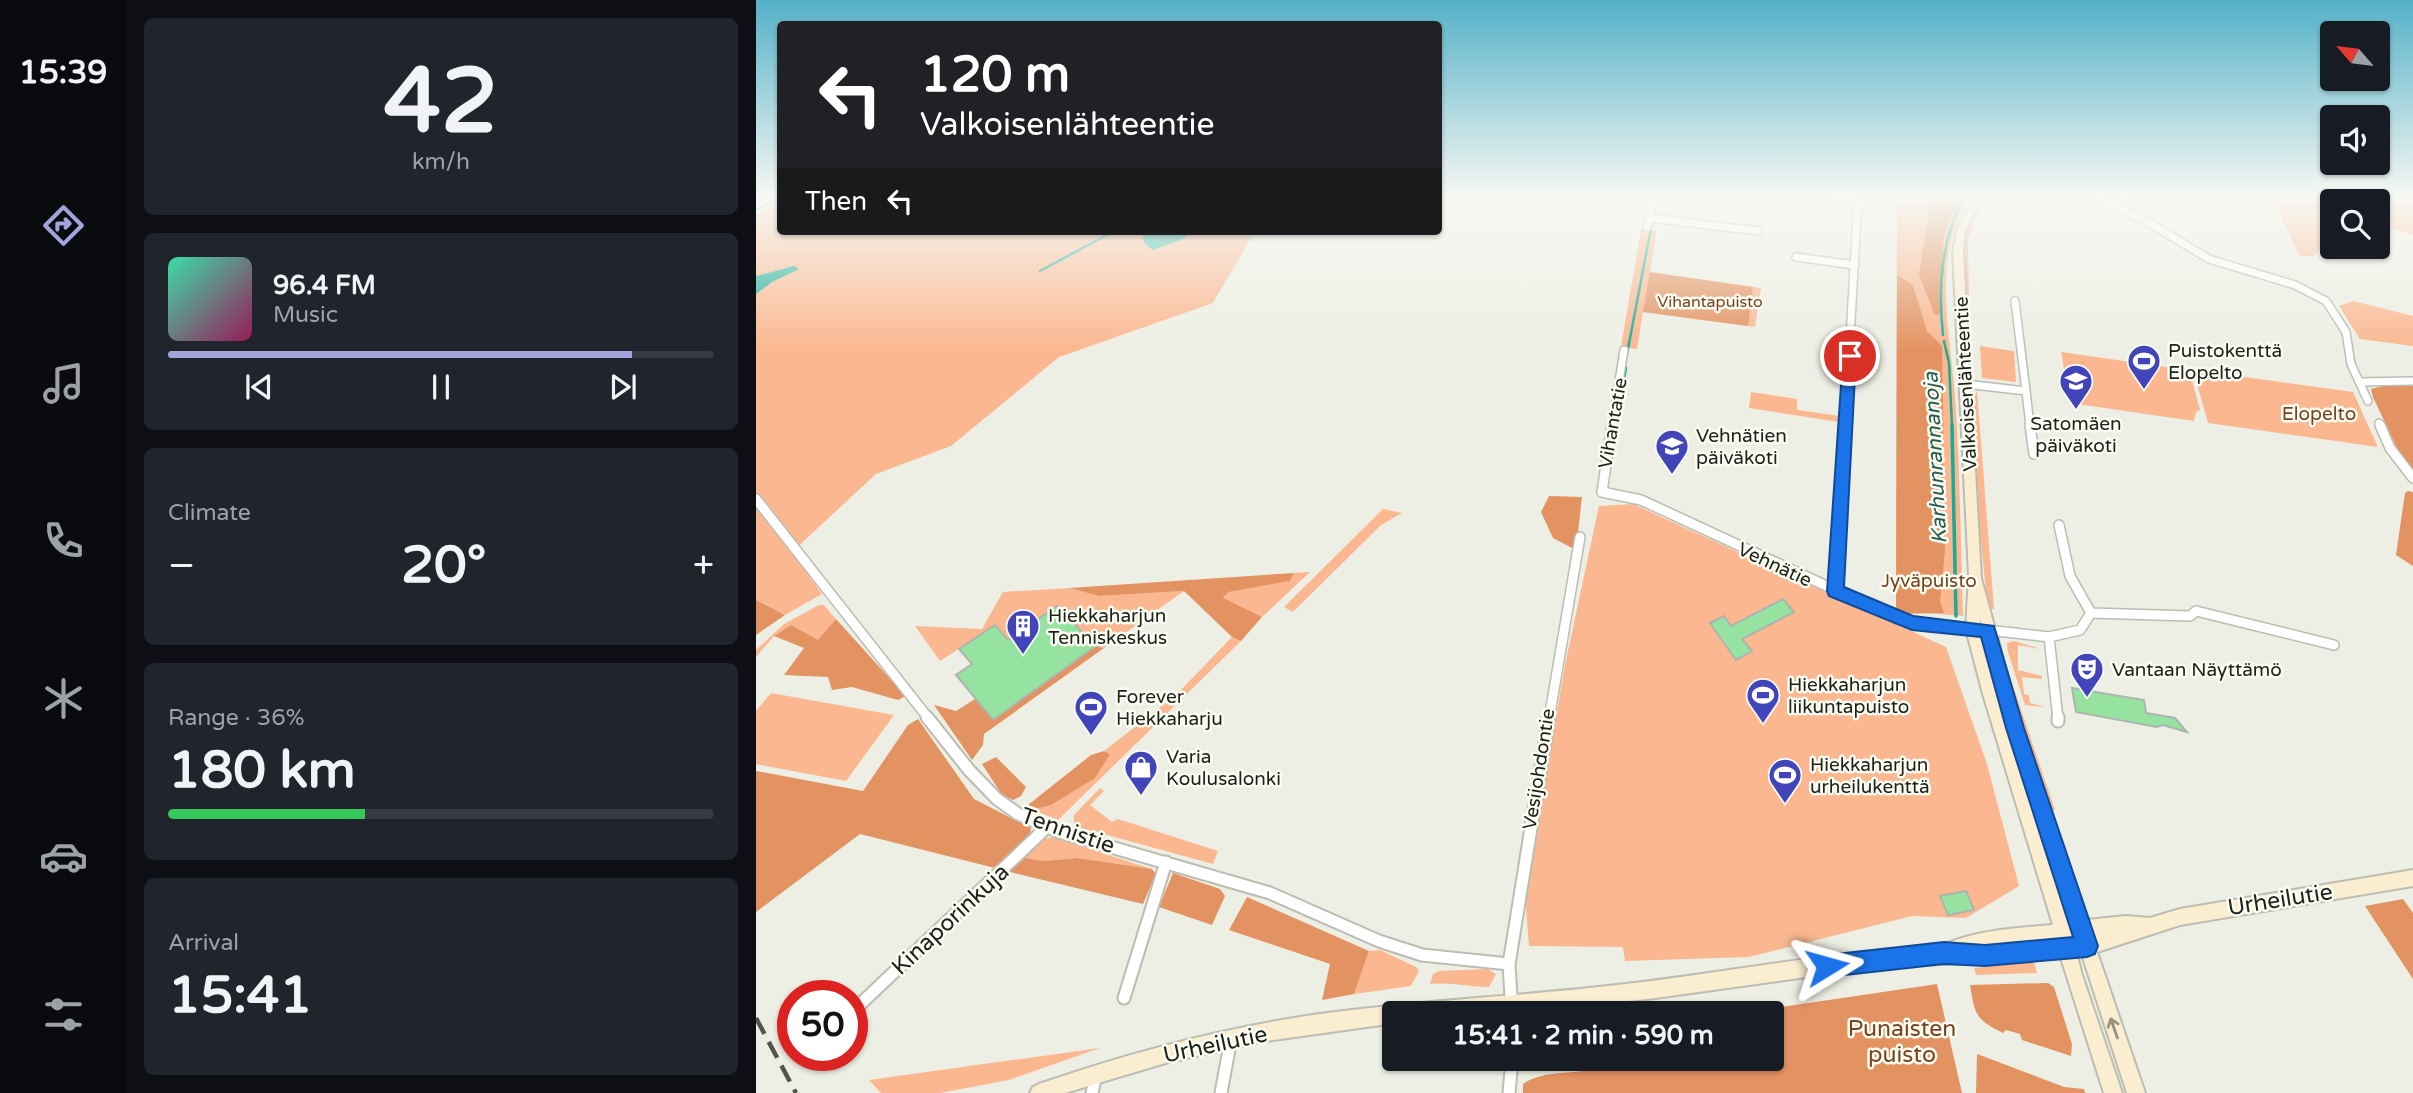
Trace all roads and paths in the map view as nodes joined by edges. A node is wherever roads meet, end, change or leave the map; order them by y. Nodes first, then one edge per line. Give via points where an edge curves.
1 (1856, 249) edge
2 (1958, 249) edge
3 (2192, 249) edge
4 (1796, 257) dead end
5 (1855, 265) junction
6 (2015, 301) dead end
7 (1624, 350) dead end
8 (2413, 381) edge
9 (2359, 382) junction
10 (1965, 384) junction
11 (2026, 391) junction
12 (2368, 401) dead end
13 (2379, 423) dead end
14 (2034, 454) dead end
15 (2413, 478) edge
16 (1606, 494) joint
17 (756, 499) edge
18 (2059, 526) dead end
19 (1580, 537) dead end
20 (1835, 591) junction
21 (2091, 613) junction
22 (1980, 630) junction
23 (2049, 637) junction
24 (2334, 645) dead end
25 (2058, 721) dead end
26 (1047, 827) junction
27 (1166, 862) junction
28 (2413, 878) edge
29 (2147, 925) junction
30 (2080, 928) junction
31 (2063, 931) junction
32 (2087, 946) junction
33 (2068, 949) junction
34 (1944, 953) junction
35 (1509, 964) junction
36 (868, 997) edge
37 (1124, 998) dead end
38 (1512, 1001) edge
39 (1564, 1001) edge
40 (1382, 1015) edge
41 (1231, 1039) junction
42 (1510, 1071) edge
43 (1096, 1073) junction
44 (1039, 1093) edge
45 (1092, 1093) edge
46 (1221, 1093) edge
47 (1509, 1093) edge
48 (2113, 1093) edge
49 (2136, 1093) edge

1 - 5 street
2 - 10 main road, Valkoisenlähteentie
3 - 9 street via 2209,259 2295,285 2326,301 2346,332
4 - 5 street
5 - 20 street
6 - 11 street
7 - 16 street, Vihantatie via 1602,478 1601,489
8 - 9 street
9 - 12 street
10 - 11 street
10 - 22 main road, Valkoisenlähteentie
11 - 14 street
13 - 15 street via 2390,448
16 - 20 street, Vehnätie via 1641,500
17 - 26 street, Tennistie via 969,770 1008,807
18 - 21 street via 2070,576
19 - 35 street, Vesijohdontie
20 - 22 street, Vehnätie via 1900,620
21 - 23 street via 2080,630
21 - 24 street via 2190,616 2196,611
22 - 23 street, Vehnätie
22 - 30 main road, Valkoisenlähteentie
22 - 31 main road, Valkoisenlähteentie
23 - 25 street
26 - 27 street, Tennistie
26 - 36 street, Kinaporinkuja
27 - 35 street, Tennistie via 1270,893 1422,955
27 - 37 street
28 - 29 main road, Urheilutie
29 - 30 main road, Urheilutie
29 - 32 main road, Urheilutie via 2130,935
30 - 31 main road, Urheilutie
30 - 32 main road, Valkoisenlähteentie
31 - 33 main road, Valkoisenlähteentie
31 - 34 main road, Urheilutie via 1982,940
32 - 33 main road, Urheilutie
49 -> 32 main road, Valkoisenlähteentie
33 - 34 main road, Urheilutie
33 - 48 main road, Valkoisenlähteentie
34 - 39 main road, Urheilutie
35 - 38 street, Vesijohdontie
40 - 41 main road, Urheilutie
41 - 43 main road, Urheilutie
41 - 46 street
42 - 47 street
43 - 44 main road, Urheilutie
43 - 45 street

